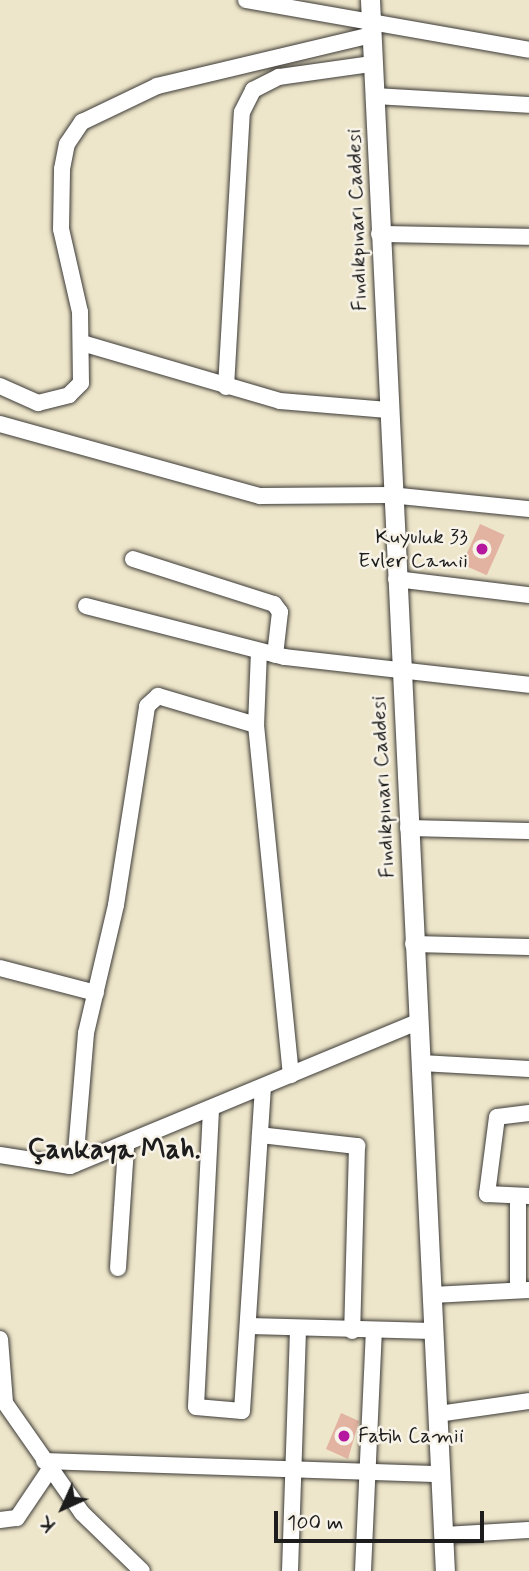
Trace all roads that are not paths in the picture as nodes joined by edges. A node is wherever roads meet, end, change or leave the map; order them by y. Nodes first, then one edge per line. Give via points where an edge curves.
1 (246, 0) edge
2 (370, 0) edge
3 (371, 28) junction
4 (529, 50) edge
5 (371, 64) junction
6 (374, 96) junction
7 (529, 105) edge
8 (379, 234) junction
9 (529, 237) edge
10 (82, 343) junction
11 (0, 386) edge
12 (226, 387) junction
13 (388, 410) junction
14 (0, 424) edge
15 (390, 495) junction
16 (529, 509) edge
17 (133, 559) dead end
18 (396, 579) junction
19 (529, 596) edge
20 (86, 606) dead end
21 (259, 651) junction
22 (275, 655) junction
23 (400, 667) junction
24 (529, 685) edge
25 (256, 725) junction
26 (408, 828) junction
27 (529, 831) edge
28 (413, 944) junction
29 (529, 947) edge
30 (0, 968) edge
31 (96, 993) junction
32 (418, 1022) junction
33 (421, 1062) junction
34 (529, 1069) edge
35 (291, 1075) junction
36 (263, 1087) junction
37 (211, 1110) junction
38 (529, 1113) edge
39 (260, 1135) junction
40 (126, 1147) junction
41 (0, 1156) edge
42 (75, 1164) junction
43 (524, 1196) edge
44 (118, 1268) dead end
45 (524, 1290) edge
46 (432, 1295) junction
47 (249, 1326) junction
48 (352, 1331) junction
49 (374, 1331) junction
50 (433, 1331) junction
51 (298, 1332) junction
52 (0, 1339) edge
53 (529, 1401) edge
54 (438, 1414) junction
55 (47, 1465) junction
56 (292, 1471) junction
57 (367, 1473) junction
58 (441, 1474) junction
59 (0, 1520) edge
60 (529, 1530) edge
61 (444, 1535) junction
62 (142, 1571) edge
63 (290, 1571) edge
64 (363, 1571) edge
65 (445, 1571) edge

1 - 3 street
2 - 3 main road, Fındıkpınarı Caddesi
3 - 4 street
3 - 5 main road, Fındıkpınarı Caddesi
3 - 10 street via 157,86 82,122 67,144 62,169 61,229
5 - 6 main road, Fındıkpınarı Caddesi
5 - 12 street via 279,77 253,90 242,112
6 - 7 street
6 - 8 main road, Fındıkpınarı Caddesi
8 - 9 street
8 - 13 main road, Fındıkpınarı Caddesi
10 - 11 street via 81,383 69,395 38,403
10 - 12 street
12 - 13 street via 279,401
13 - 15 main road, Fındıkpınarı Caddesi
14 - 15 street via 260,496
15 - 16 street
15 - 18 main road, Fındıkpınarı Caddesi
17 - 22 street via 274,604 280,612
18 - 19 street
18 - 23 main road, Fındıkpınarı Caddesi
20 - 21 street
21 - 22 street
21 - 25 street
22 - 23 street
23 - 24 street
23 - 26 main road, Fındıkpınarı Caddesi
25 - 31 street via 151,698
25 - 35 street
26 - 27 street
26 - 28 main road, Fındıkpınarı Caddesi
28 - 29 street
28 - 32 main road, Fındıkpınarı Caddesi
30 - 31 street
31 - 42 street
32 - 33 main road, Fındıkpınarı Caddesi
32 - 35 street
33 - 34 street
33 - 46 main road, Fındıkpınarı Caddesi
35 - 36 street
36 - 37 street
36 - 39 street
37 - 40 street
37 - 47 street via 197,1407 242,1411
38 - 43 street via 497,1117 488,1151 486,1194
39 - 47 street
39 - 48 street via 357,1146
40 - 42 street
40 - 44 street
41 - 42 street
43 - 45 street
45 - 46 street
46 - 50 main road, Fındıkpınarı Caddesi
47 - 51 street
48 - 49 street
48 - 51 street
49 - 50 street
49 - 57 street
50 - 54 main road, Fındıkpınarı Caddesi
51 - 56 street
52 - 55 street via 5,1403
53 - 54 street
54 - 58 main road, Fındıkpınarı Caddesi
55 - 56 street
55 - 59 street via 17,1518
55 - 62 street via 82,1513
56 - 57 street
56 - 63 street
57 - 58 street
57 - 64 street
58 - 61 main road, Fındıkpınarı Caddesi
60 - 61 street
61 - 65 main road, Fındıkpınarı Caddesi

